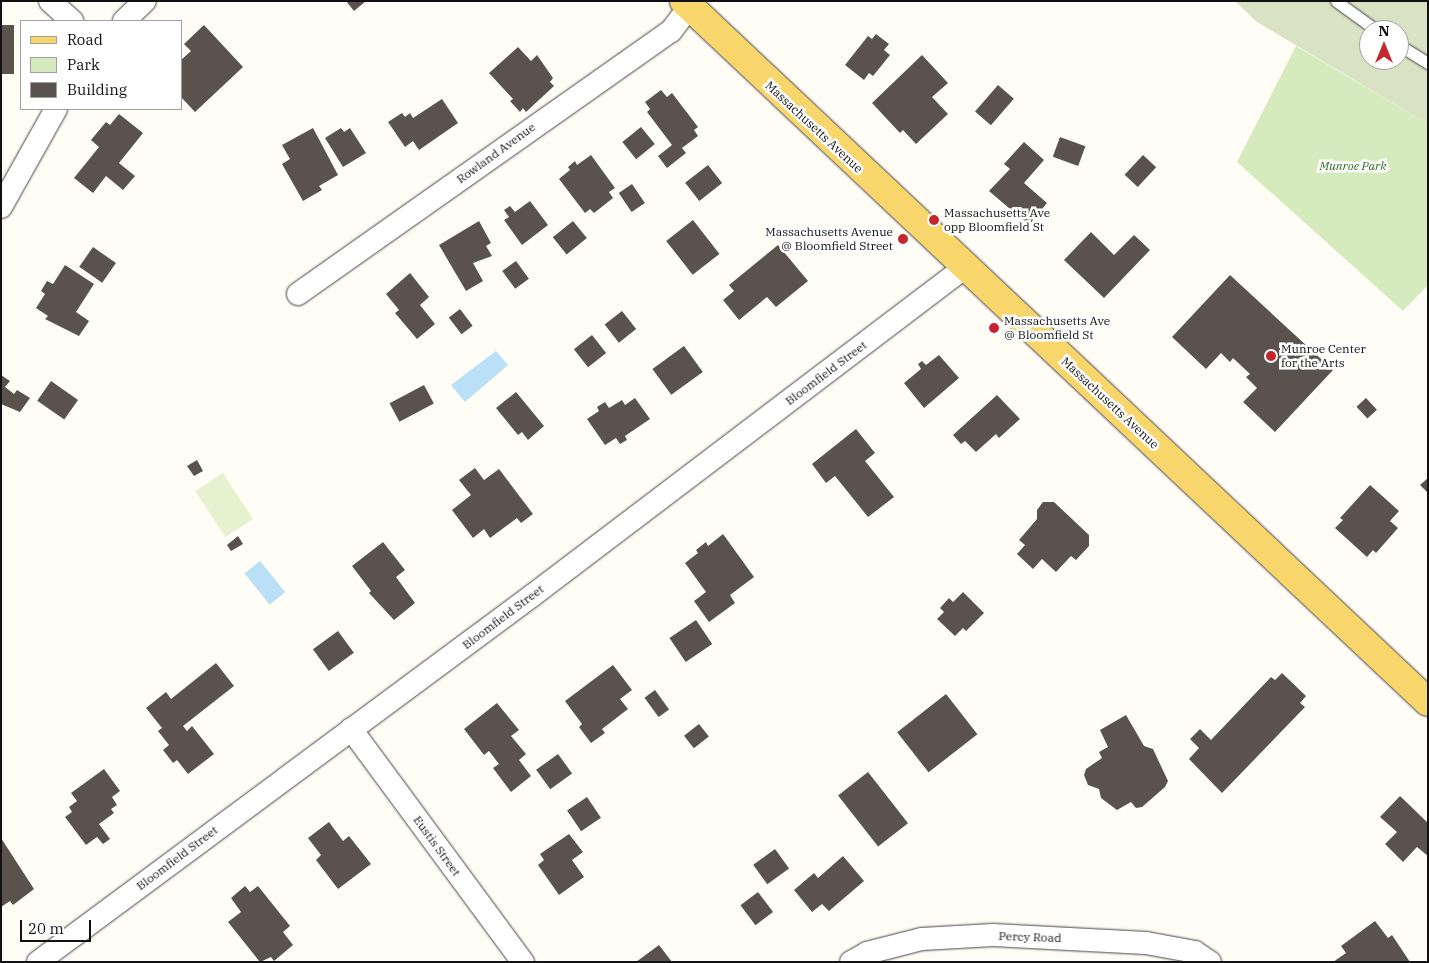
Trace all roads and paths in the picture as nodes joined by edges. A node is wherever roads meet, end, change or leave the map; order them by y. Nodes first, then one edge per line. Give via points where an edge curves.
1 (50, 1) edge
2 (145, 1) edge
3 (1336, 1) edge
4 (688, 3) edge
5 (71, 20) edge
6 (125, 20) edge
7 (1362, 20) edge
8 (1409, 51) edge
9 (1428, 63) edge
10 (55, 110) edge
11 (1, 207) edge
12 (964, 268) junction
13 (298, 294) dead end
14 (1428, 702) edge
15 (351, 730) junction
16 (881, 956) edge
17 (38, 962) edge
18 (523, 962) edge
19 (851, 962) edge
20 (1210, 962) edge

1 - 5 street
2 - 6 street
3 - 7 lane
4 - 12 main road, Massachusetts Avenue
4 - 13 street, Rowland Avenue via 671,30
8 - 9 lane
10 - 11 street
12 - 14 main road, Massachusetts Avenue via 1121,411
12 - 15 street, Bloomfield Street
15 - 17 street, Bloomfield Street
15 - 18 street, Eustis Street
16 - 19 street, Percy Road
16 - 20 street, Percy Road via 922,939 993,935 1146,943 1195,952

